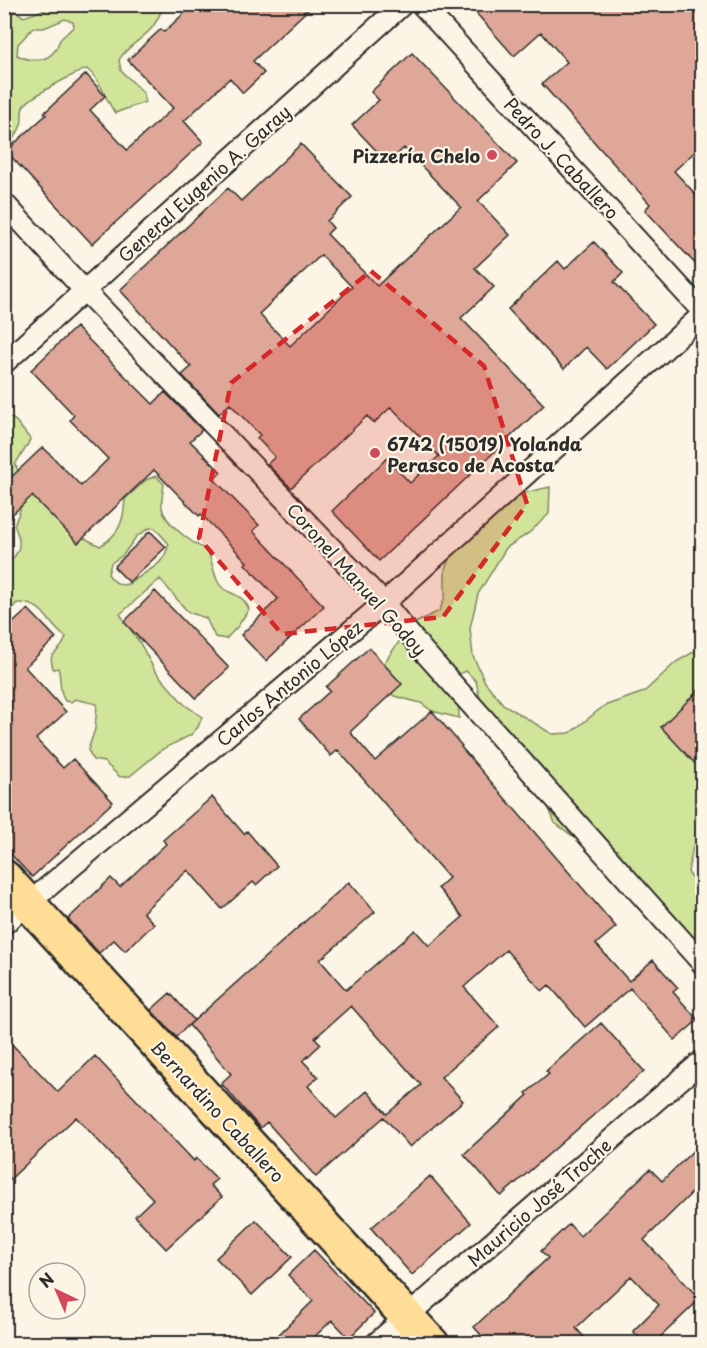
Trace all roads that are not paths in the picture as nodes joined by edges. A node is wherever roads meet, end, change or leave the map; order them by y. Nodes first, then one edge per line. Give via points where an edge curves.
1 (403, 4) edge
2 (421, 4) edge
3 (4, 203) edge
4 (84, 290) junction
5 (702, 311) edge
6 (702, 315) edge
7 (4, 363) edge
8 (384, 603) junction
9 (4, 877) edge
10 (16, 914) edge
11 (702, 963) edge
12 (702, 1061) edge
13 (407, 1316) junction
14 (375, 1344) edge
15 (432, 1344) edge

1 - 4 street, General Eugenio A. Garay
2 - 5 street, Pedro J. Caballero
3 - 4 street, Coronel Manuel Godoy
4 - 7 street, General Eugenio A. Garay
4 - 8 street, Coronel Manuel Godoy
6 - 8 street, Carlos Antonio López
8 - 10 street, Carlos Antonio López
8 - 11 street, Coronel Manuel Godoy
9 - 10 highway, Bernardino Caballero
10 - 13 highway, Bernardino Caballero
12 - 13 street, Mauricio José Troche
13 - 14 street, Mauricio José Troche
13 - 15 highway, Bernardino Caballero

